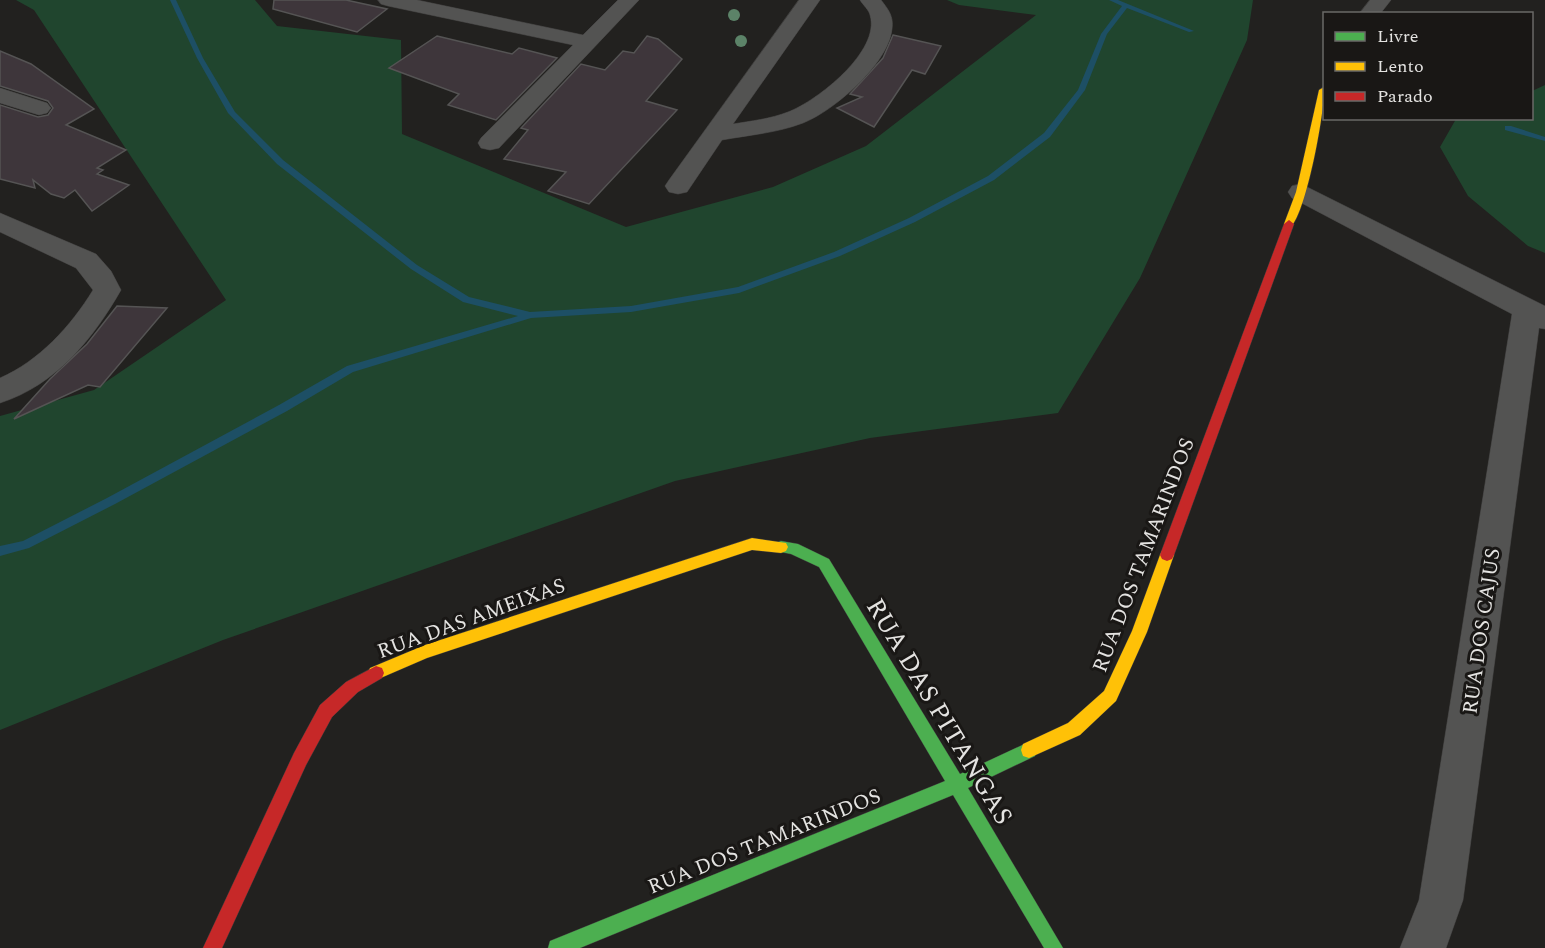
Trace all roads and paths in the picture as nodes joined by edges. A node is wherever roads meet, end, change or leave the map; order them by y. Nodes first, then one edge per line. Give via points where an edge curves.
1 (388, 0) edge
2 (629, 0) edge
3 (810, 0) edge
4 (870, 0) edge
5 (1381, 0) edge
6 (1371, 12) edge
7 (588, 42) junction
8 (1323, 94) edge
9 (0, 95) edge
10 (39, 108) dead end
11 (714, 134) junction
12 (489, 143) dead end
13 (678, 186) dead end
14 (1301, 192) junction
15 (0, 222) edge
16 (1536, 315) edge
17 (0, 391) edge
18 (752, 544) joint
19 (956, 785) junction
20 (212, 948) edge
21 (557, 948) edge
22 (1054, 948) edge
23 (1423, 948) edge

1 - 7 street
2 - 7 street
3 - 11 street
4 - 11 street via 883,22 882,39 828,100 802,116
5 - 6 street
7 - 12 street
8 - 14 street, RUA DOS TAMARINDOS
9 - 10 street
11 - 13 street
14 - 16 street
14 - 19 street, RUA DOS TAMARINDOS via 1139,632 1110,696 1074,729
15 - 17 street via 86,261 107,290 97,309 57,355
16 - 23 street, RUA DOS CAJUS via 1441,900
18 - 19 street, RUA DAS PITANGAS via 793,548 825,563
18 - 20 street, RUA DAS AMEIXAS via 425,652 352,687 326,711 300,759
19 - 21 street, RUA DOS TAMARINDOS
19 - 22 street, RUA DAS PITANGAS

